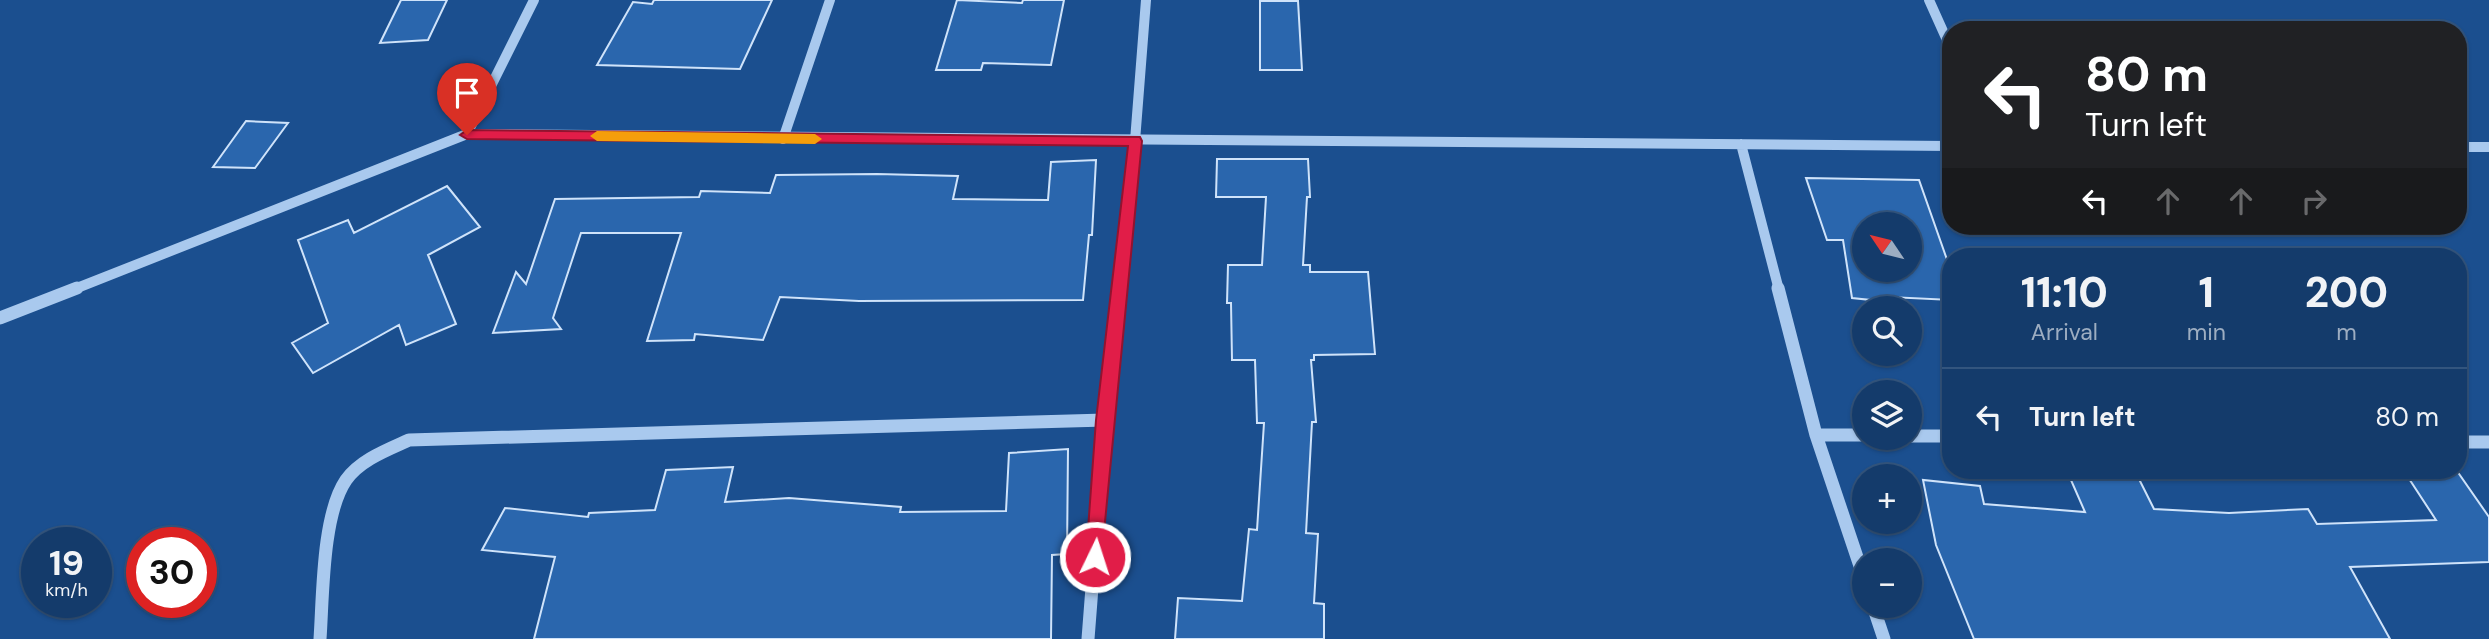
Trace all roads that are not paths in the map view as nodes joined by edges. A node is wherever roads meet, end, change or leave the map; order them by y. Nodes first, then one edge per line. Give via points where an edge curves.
1 (534, 0) edge
2 (830, 0) edge
3 (1146, 0) edge
4 (1929, 0) edge
5 (1942, 29) edge
6 (467, 135) junction
7 (783, 139) junction
8 (1135, 141) junction
9 (1741, 144) junction
10 (1942, 146) edge
11 (2467, 147) edge
12 (2489, 147) edge
13 (0, 318) edge
14 (1105, 420) junction
15 (1816, 435) junction
16 (1852, 435) edge
17 (1922, 436) edge
18 (1942, 436) edge
19 (2467, 442) edge
20 (2489, 442) edge
21 (1854, 548) edge
22 (1877, 618) edge
23 (320, 639) edge
24 (1088, 639) edge
25 (1884, 639) edge

1 - 6 street
2 - 7 street
3 - 8 street
4 - 5 street
6 - 7 street
6 - 13 street
7 - 8 street
8 - 9 street
8 - 14 street
9 - 10 street
9 - 15 street
11 - 12 street
14 - 23 street via 409,440 374,455 345,480 333,505
14 - 24 street
15 - 16 street
15 - 21 street
17 - 18 street
19 - 20 street
22 - 25 street

